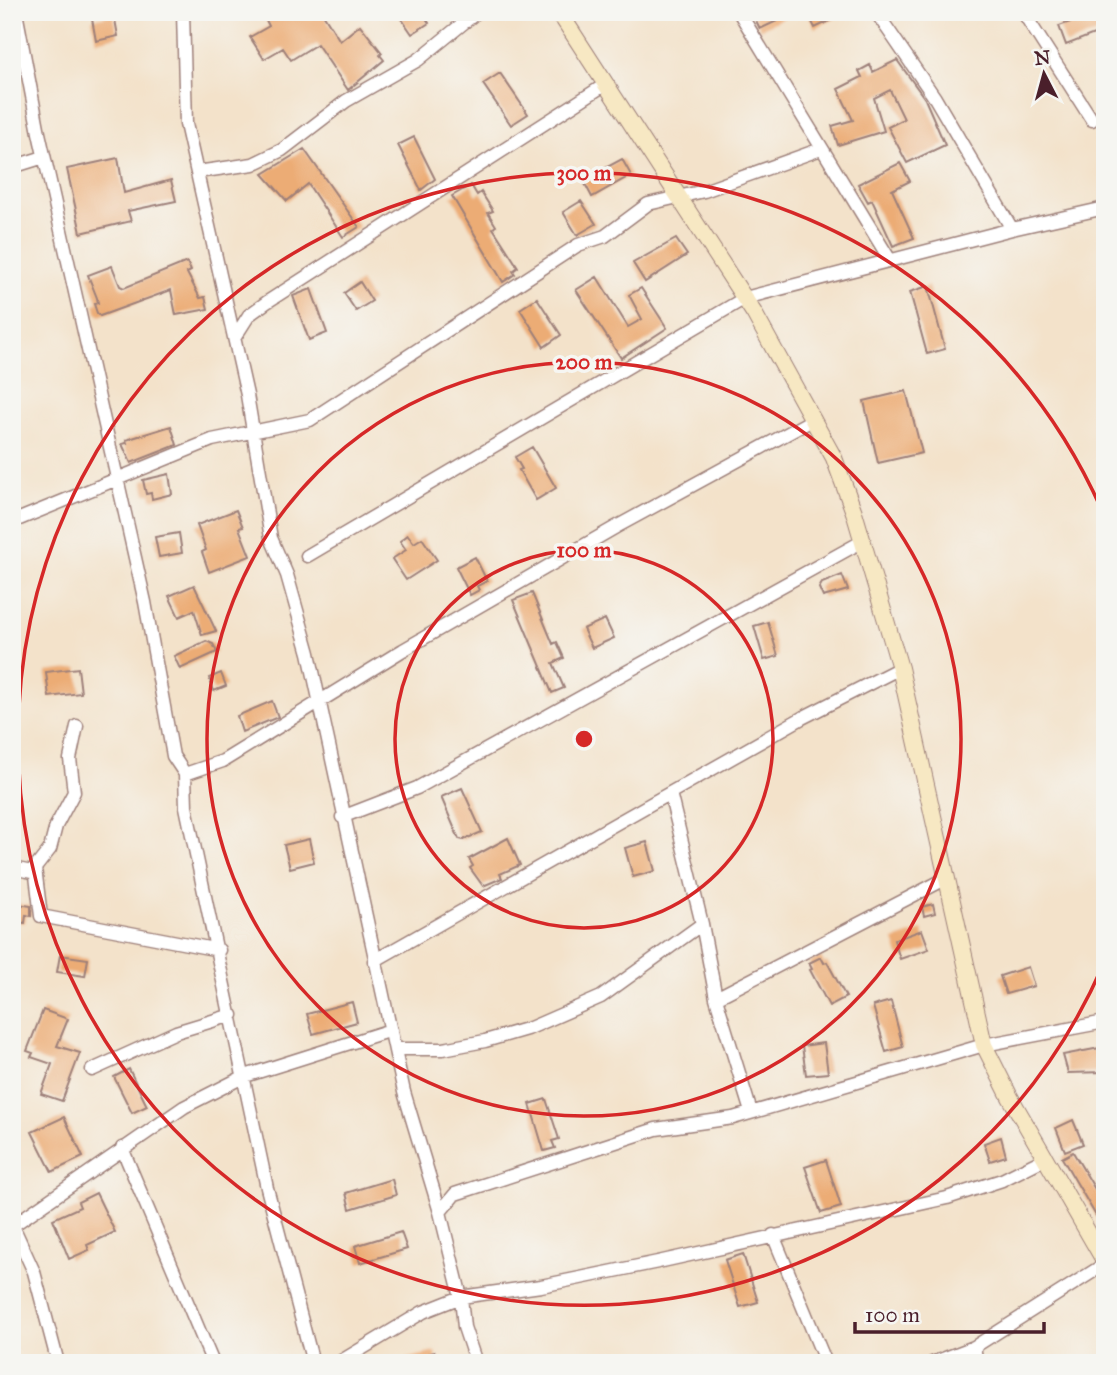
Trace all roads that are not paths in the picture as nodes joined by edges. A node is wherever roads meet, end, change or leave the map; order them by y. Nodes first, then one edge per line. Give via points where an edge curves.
1 (16, 12) edge
2 (183, 12) edge
3 (477, 12) edge
4 (559, 12) edge
5 (739, 12) edge
6 (876, 12) edge
7 (1023, 12) edge
8 (606, 84) junction
9 (1092, 120) dead end
10 (821, 149) junction
11 (44, 158) junction
12 (12, 167) edge
13 (197, 172) junction
14 (678, 196) junction
15 (1105, 208) edge
16 (1012, 229) junction
17 (890, 260) junction
18 (745, 298) junction
19 (234, 337) junction
20 (814, 419) junction
21 (253, 429) junction
22 (117, 480) junction
23 (12, 522) edge
24 (863, 541) junction
25 (307, 556) dead end
26 (900, 668) junction
27 (320, 701) junction
28 (77, 726) dead end
29 (185, 774) junction
30 (670, 793) junction
31 (342, 817) junction
32 (12, 868) edge
33 (35, 868) junction
34 (947, 878) junction
35 (702, 924) junction
36 (219, 950) junction
37 (374, 961) junction
38 (716, 998) junction
39 (232, 1015) junction
40 (1105, 1022) edge
41 (391, 1030) junction
42 (984, 1045) junction
43 (396, 1049) junction
44 (92, 1070) dead end
45 (246, 1076) junction
46 (751, 1112) junction
47 (122, 1148) junction
48 (1044, 1159) junction
49 (432, 1188) junction
50 (454, 1194) junction
51 (440, 1212) junction
52 (13, 1226) edge
53 (773, 1235) junction
54 (1099, 1241) edge
55 (1105, 1263) edge
56 (461, 1297) junction
57 (974, 1347) junction
58 (312, 1362) edge
59 (58, 1363) edge
60 (213, 1363) edge
61 (338, 1363) edge
62 (476, 1363) edge
63 (826, 1363) edge
64 (932, 1363) edge
65 (977, 1363) edge

1 - 11 street
2 - 13 street via 184,105
3 - 13 street via 418,60 346,101 282,150 253,164
4 - 8 street
5 - 10 street
6 - 16 street via 935,98
7 - 9 street
8 - 14 street
8 - 19 street via 267,302 249,315
10 - 14 street
10 - 17 street
11 - 12 street
11 - 22 street
13 - 19 street
14 - 18 street
14 - 21 street via 648,204 605,236 578,245 332,408 292,426
15 - 16 street
16 - 17 street
17 - 18 street
18 - 20 street
18 - 25 street
19 - 21 street
20 - 24 street via 834,458
20 - 27 street via 616,527
21 - 22 street via 212,440
21 - 27 street via 271,538 297,607
22 - 23 street
22 - 29 street via 173,756
24 - 26 street
24 - 31 street via 416,788
26 - 30 street
26 - 34 street
27 - 29 street via 223,761
27 - 31 street
28 - 33 street via 70,759 74,792 50,849
29 - 36 street via 186,807
30 - 35 street
30 - 37 street
31 - 37 street
32 - 33 street via 32,872
33 - 36 street via 41,916
34 - 38 street
34 - 42 street
35 - 38 street
35 - 43 street via 601,997 530,1028 443,1049
36 - 39 street
37 - 41 street
38 - 46 street
39 - 44 street via 176,1032
39 - 45 street
40 - 42 street
41 - 43 street
41 - 45 street
42 - 46 street
42 - 48 street
43 - 49 street
45 - 47 street via 184,1107
45 - 58 street via 267,1188
46 - 50 street via 631,1136
47 - 52 street
47 - 60 street
48 - 53 street via 1002,1180 947,1198
48 - 54 street
49 - 50 street
49 - 51 street
50 - 51 street
51 - 56 street
52 - 59 street via 34,1272
53 - 56 street via 541,1286
53 - 63 street
54 - 55 street
55 - 57 street
56 - 61 street via 423,1312
56 - 62 street via 464,1327
57 - 64 street
57 - 65 street

